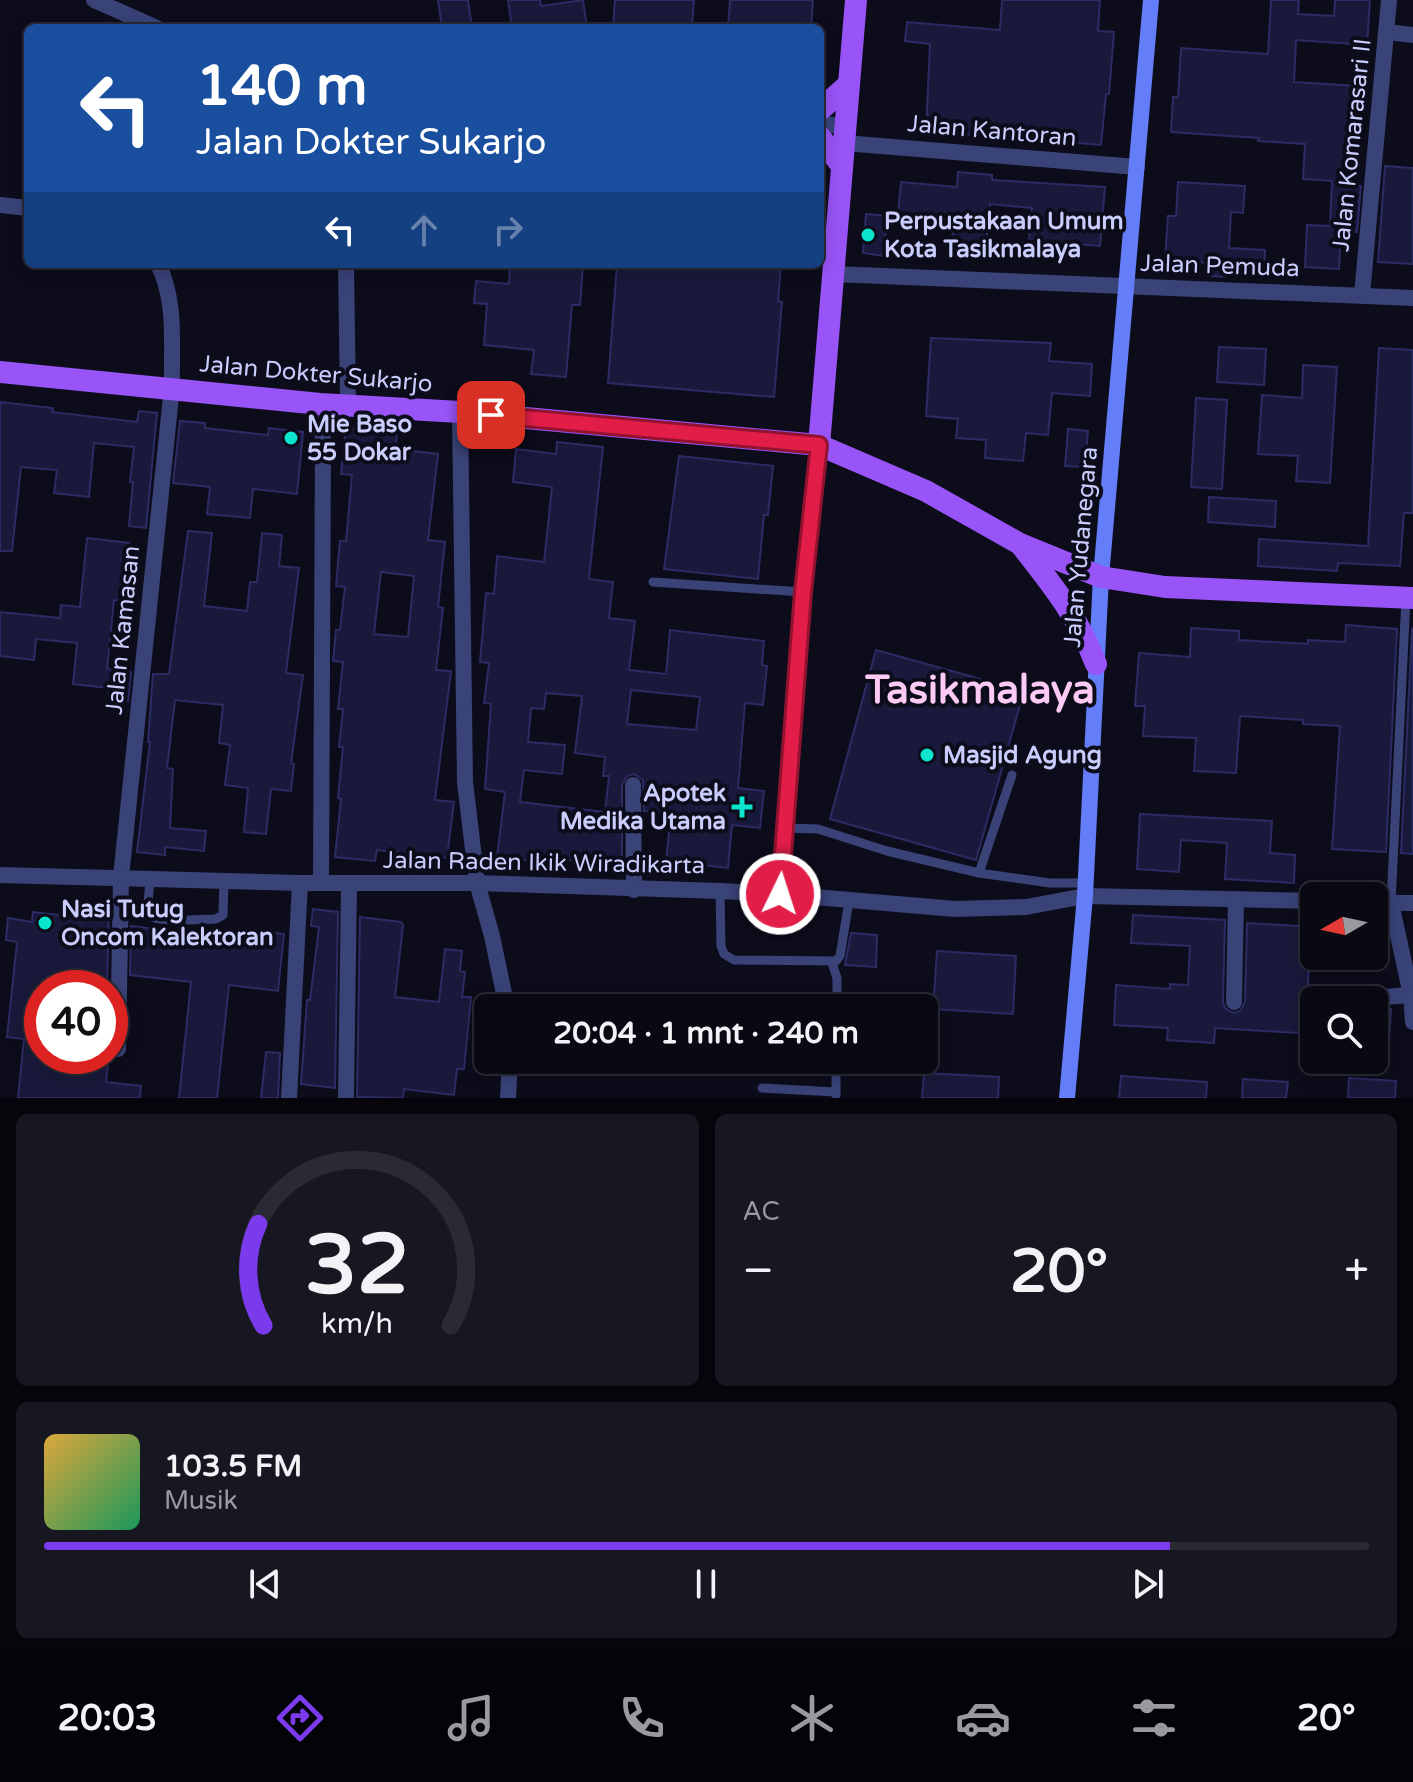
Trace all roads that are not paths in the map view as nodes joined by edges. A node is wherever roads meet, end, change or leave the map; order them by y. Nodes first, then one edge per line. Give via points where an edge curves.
1 (94, 0) edge
2 (856, 0) edge
3 (1151, 0) edge
4 (1389, 0) edge
5 (139, 2) edge
6 (141, 24) edge
7 (1387, 32) junction
8 (1413, 35) edge
9 (848, 85) junction
10 (824, 106) edge
11 (824, 125) edge
12 (844, 135) junction
13 (824, 142) edge
14 (842, 166) junction
15 (1137, 167) junction
16 (0, 205) edge
17 (24, 208) edge
18 (160, 268) edge
19 (346, 268) edge
20 (834, 274) junction
21 (1128, 287) junction
22 (1362, 295) junction
23 (1413, 298) edge
24 (0, 372) edge
25 (172, 387) junction
26 (320, 404) junction
27 (348, 404) junction
28 (460, 412) junction
29 (819, 445) junction
30 (1020, 544) junction
31 (1101, 577) junction
32 (653, 582) dead end
33 (803, 592) junction
34 (1409, 598) edge
35 (1096, 664) junction
36 (1012, 775) dead end
37 (633, 785) dead end
38 (785, 828) junction
39 (979, 873) junction
40 (0, 875) edge
41 (121, 877) junction
42 (150, 880) junction
43 (224, 880) junction
44 (1385, 882) edge
45 (300, 883) junction
46 (321, 883) junction
47 (349, 883) junction
48 (477, 883) junction
49 (1085, 889) junction
50 (634, 890) junction
51 (720, 891) junction
52 (780, 894) junction
53 (1236, 899) junction
54 (849, 901) junction
55 (1300, 901) edge
56 (1388, 903) edge
57 (1413, 903) edge
58 (1388, 919) edge
59 (832, 963) junction
60 (119, 970) edge
61 (504, 994) edge
62 (837, 994) edge
63 (1411, 995) edge
64 (1388, 997) edge
65 (1234, 1002) dead end
66 (1413, 1022) edge
67 (509, 1074) edge
68 (836, 1074) edge
69 (762, 1088) dead end
70 (836, 1095) edge
71 (289, 1098) edge
72 (346, 1098) edge
73 (508, 1098) edge
74 (1067, 1098) edge

1 - 6 street
2 - 9 main road
3 - 15 main road, Jalan Yudanegara
4 - 7 street, Jalan Komarasari II
5 - 6 street
7 - 8 street
7 - 22 street, Jalan Komarasari II
9 - 10 main road
9 - 12 main road
11 - 12 street, Jalan Kantoran
12 - 14 main road
12 - 15 street, Jalan Kantoran
13 - 14 main road
14 - 20 main road
15 - 21 main road, Jalan Yudanegara
16 - 17 street
18 - 25 street, Jalan Kamasan via 169,289
19 - 27 street
20 - 21 street, Jalan Pemuda
20 - 29 main road
21 - 22 street, Jalan Pemuda
21 - 31 main road, Jalan Yudanegara
22 - 23 street, Jalan Pemuda
24 - 25 main road, Jalan Dokter Sukarjo
25 - 26 main road, Jalan Dokter Sukarjo
25 - 41 street, Jalan Kamasan
26 - 27 main road, Jalan Dokter Sukarjo
26 - 46 street
27 - 28 main road, Jalan Dokter Sukarjo
28 - 29 main road, Jalan Dokter Sukarjo
28 - 48 street via 465,782
29 - 30 main road, Jalan Dokter Sukarjo via 926,491
29 - 33 street
30 - 31 main road
30 - 35 main road via 1064,599
31 - 34 main road via 1165,587
31 - 35 main road, Jalan Yudanegara
32 - 33 lane
33 - 38 street
34 - 44 lane
35 - 49 main road, Jalan Yudanegara
36 - 39 lane
37 - 50 street
38 - 39 lane via 818,829
38 - 52 street
39 - 49 lane
40 - 41 street, Jalan Raden Ikik Wiradikarta
41 - 42 street, Jalan Raden Ikik Wiradikarta
41 - 60 street, Jalan Kamasan
42 - 43 street, Jalan Raden Ikik Wiradikarta
42 - 43 lane via 147,915 177,920 223,915
43 - 45 street, Jalan Raden Ikik Wiradikarta
45 - 46 street, Jalan Raden Ikik Wiradikarta
45 - 71 street
46 - 47 street, Jalan Raden Ikik Wiradikarta
47 - 48 street, Jalan Raden Ikik Wiradikarta
47 - 72 street
48 - 50 street, Jalan Raden Ikik Wiradikarta
48 - 61 street
49 - 53 street, Jalan Raden Ikik Wiradikarta
49 - 54 street, Jalan Raden Ikik Wiradikarta via 1026,907 955,909
49 - 74 main road, Jalan Yudanegara
50 - 51 street, Jalan Raden Ikik Wiradikarta
51 - 52 street, Jalan Raden Ikik Wiradikarta
51 - 59 lane via 721,946 728,958
52 - 54 street, Jalan Raden Ikik Wiradikarta
53 - 55 street, Jalan Raden Ikik Wiradikarta
53 - 65 street
54 - 59 lane via 840,956
56 - 57 street
58 - 63 street
59 - 62 lane
63 - 64 street
63 - 66 street
67 - 73 street
68 - 70 lane
69 - 70 lane

